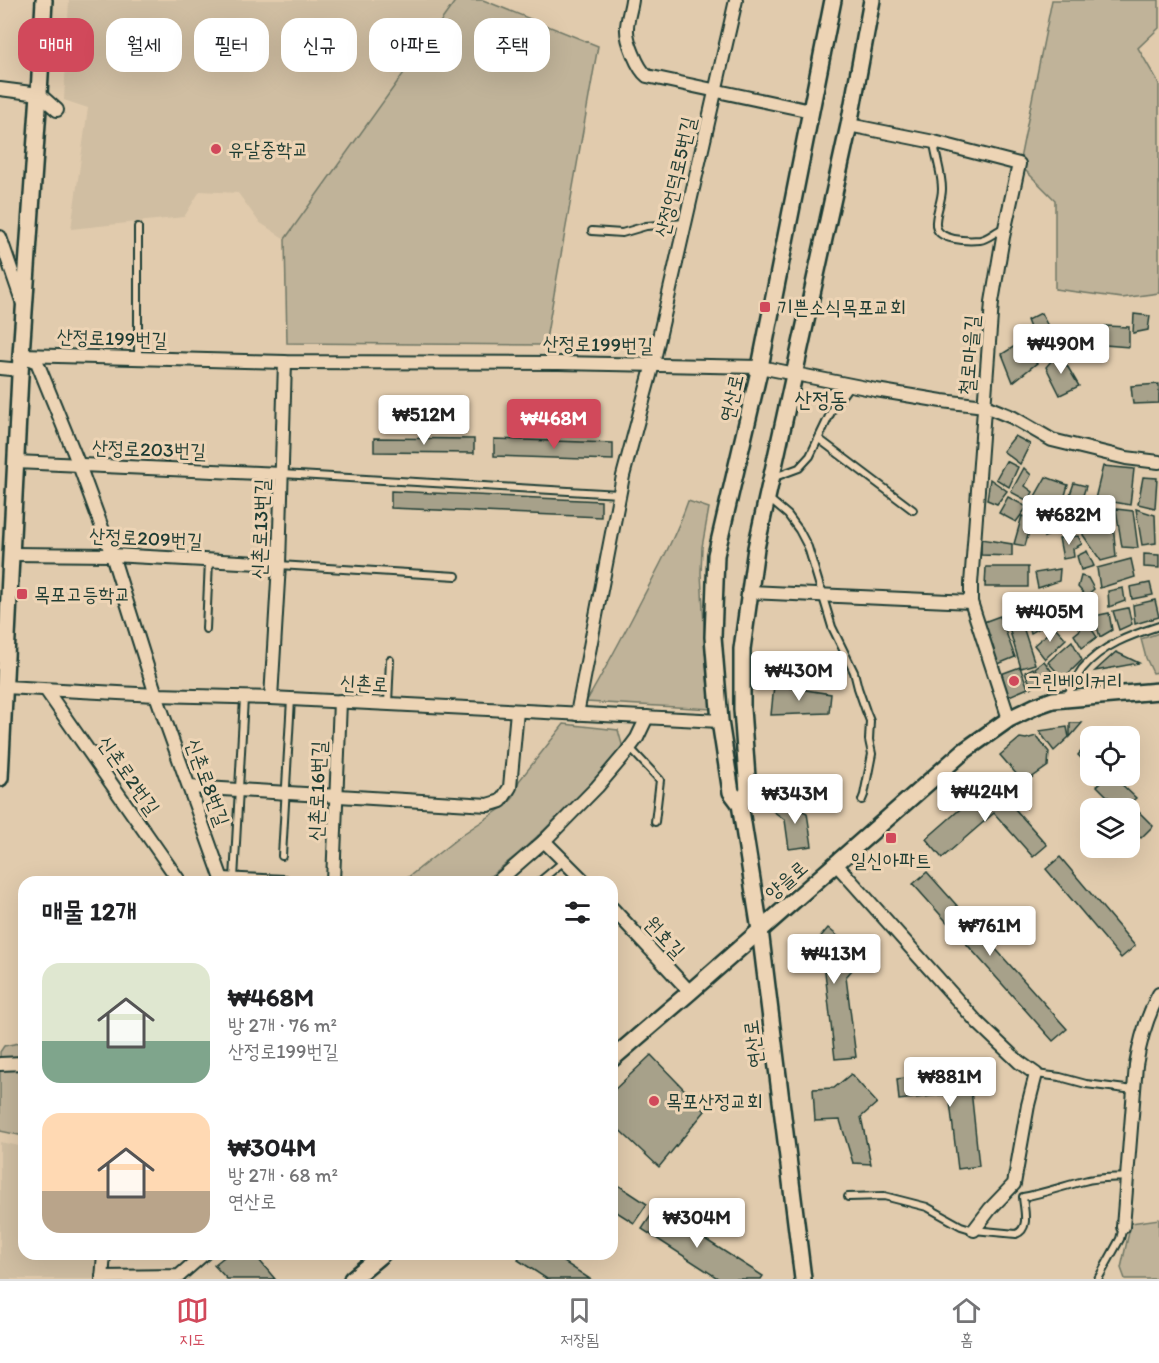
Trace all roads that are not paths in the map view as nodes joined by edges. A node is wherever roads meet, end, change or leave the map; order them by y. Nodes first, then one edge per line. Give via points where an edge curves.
1 (44, 0) edge
2 (632, 0) edge
3 (736, 0) edge
4 (833, 0) edge
5 (873, 0) edge
6 (0, 89) edge
7 (715, 91) junction
8 (39, 94) junction
9 (57, 110) dead end
10 (811, 111) junction
11 (849, 125) junction
12 (934, 142) junction
13 (685, 223) junction
14 (138, 227) dead end
15 (1005, 228) junction
16 (592, 231) dead end
17 (0, 237) edge
18 (24, 310) junction
19 (138, 358) junction
20 (285, 362) junction
21 (21, 363) junction
22 (653, 364) junction
23 (760, 367) junction
24 (0, 368) edge
25 (795, 373) junction
26 (850, 385) junction
27 (985, 406) junction
28 (819, 439) junction
29 (16, 462) junction
30 (1159, 462) edge
31 (79, 465) junction
32 (281, 474) junction
33 (772, 479) junction
34 (620, 494) junction
35 (767, 498) junction
36 (913, 510) dead end
37 (11, 554) junction
38 (112, 555) junction
39 (209, 561) junction
40 (279, 564) junction
41 (456, 576) dead end
42 (750, 592) junction
43 (822, 595) junction
44 (5, 600) edge
45 (971, 602) junction
46 (1159, 626) edge
47 (206, 629) dead end
48 (390, 660) dead end
49 (3, 667) edge
50 (5, 687) junction
51 (46, 690) junction
52 (1159, 691) edge
53 (156, 694) junction
54 (244, 697) junction
55 (271, 698) junction
56 (291, 699) junction
57 (1066, 699) junction
58 (340, 701) junction
59 (388, 704) junction
60 (517, 711) junction
61 (577, 714) junction
62 (647, 717) junction
63 (1009, 719) junction
64 (720, 721) junction
65 (630, 748) junction
66 (0, 778) edge
67 (189, 787) junction
68 (239, 790) junction
69 (286, 793) junction
70 (336, 796) junction
71 (862, 800) dead end
72 (740, 804) junction
73 (655, 822) dead end
74 (544, 841) junction
75 (282, 856) dead end
76 (564, 861) junction
77 (836, 864) junction
78 (176, 876) edge
79 (224, 876) edge
80 (227, 876) edge
81 (333, 876) edge
82 (504, 876) edge
83 (546, 876) edge
84 (579, 876) edge
85 (618, 916) edge
86 (760, 930) junction
87 (690, 992) junction
88 (1159, 994) edge
89 (618, 1054) edge
90 (18, 1063) edge
91 (0, 1064) edge
92 (1036, 1074) junction
93 (1134, 1090) junction
94 (1127, 1177) junction
95 (848, 1197) dead end
96 (1124, 1227) joint
97 (974, 1230) junction
98 (104, 1260) edge
99 (197, 1260) edge
100 (375, 1260) edge
101 (102, 1278) edge
102 (352, 1279) edge
103 (802, 1279) edge
104 (1098, 1279) edge

1 - 8 street
2 - 7 street via 626,30 642,72
3 - 7 street, 산정언덕로5번길
4 - 10 street, 연산로
5 - 11 street, 연산로
6 - 8 street
7 - 10 street
7 - 13 street, 산정언덕로5번길
8 - 9 street
8 - 18 street
10 - 23 street, 연산로
11 - 12 street, 철로마을길
11 - 25 street, 연산로
12 - 15 street, 철로마을길 via 1019,164
12 - 15 lane via 942,188 938,231 951,238 983,240
13 - 16 lane via 646,226 622,233
13 - 22 street, 산정언덕로5번길
14 - 19 lane
15 - 27 street, 철로마을길 via 992,302
17 - 18 street
18 - 21 street
19 - 20 street, 산정로199번길
19 - 21 street, 산정로199번길
20 - 22 street, 산정로199번길
20 - 32 street, 신촌로13번길
21 - 24 street, 산정로199번길
21 - 29 street
21 - 31 street, 신촌로8번길 via 38,362
22 - 23 street, 산정로199번길
22 - 34 street, 산정언덕로5번길
23 - 25 street, 산정로199번길
23 - 64 street, 연산로 via 716,555 713,637
25 - 26 street, 산정로199번길
25 - 33 street, 연산로
26 - 27 street, 산정로199번길
26 - 28 lane via 833,408
27 - 30 street, 산정로199번길 via 1052,440
27 - 45 street, 철로마을길
28 - 33 lane via 799,468
28 - 36 lane
29 - 31 street, 산정로203번길
29 - 37 street
31 - 32 street, 산정로203번길
31 - 38 street, 신촌로8번길
32 - 34 lane
32 - 40 street, 신촌로13번길
33 - 35 street, 연산로
34 - 61 street, 산정언덕로5번길
35 - 42 street, 연산로
35 - 43 lane via 799,530
37 - 38 street, 산정로209번길
37 - 44 street
38 - 39 street, 산정로209번길
38 - 53 street, 신촌로8번길
39 - 40 street, 산정로209번길
39 - 47 lane
40 - 41 lane
40 - 55 street, 신촌로13번길
42 - 43 street
42 - 72 street, 연산로 via 742,649 748,791
43 - 45 street
43 - 71 lane via 870,721 872,754
44 - 49 street
45 - 63 street, 철로마을길
46 - 57 lane via 1104,649 1082,669
48 - 59 lane
49 - 50 street
50 - 51 street, 신촌로
50 - 66 street
51 - 53 street, 신촌로
51 - 78 street, 신촌로2번길
52 - 57 street, 양을로
53 - 54 street, 신촌로
53 - 67 street, 신촌로8번길
54 - 55 street, 신촌로
54 - 68 lane
55 - 56 street, 신촌로
56 - 58 street, 신촌로
56 - 69 lane
57 - 63 street, 양을로 via 1053,700
58 - 59 street, 신촌로
58 - 70 street, 신촌로16번길
59 - 60 street, 신촌로
60 - 61 street, 신촌로
60 - 70 street via 510,787 501,801 488,805
61 - 62 street, 신촌로
62 - 64 street, 신촌로
62 - 65 street
63 - 77 street, 양을로 via 964,751
64 - 72 street, 연산로 via 731,792
65 - 73 lane via 660,780
65 - 74 street
67 - 68 street
67 - 79 street, 신촌로8번길
68 - 69 street
68 - 80 lane
69 - 70 street
69 - 75 lane
70 - 81 street, 신촌로16번길
72 - 86 street, 연산로
74 - 76 street
74 - 82 street
76 - 83 lane
76 - 84 street
77 - 86 street, 양을로
77 - 92 street via 977,1022
85 - 87 street, 원호길
86 - 87 street, 양을로
86 - 103 street, 연산로
87 - 89 street, 양을로
88 - 93 street via 1139,1049
90 - 91 street
92 - 93 lane
92 - 97 street via 1014,1184
93 - 94 street
94 - 96 street
94 - 97 lane via 1085,1180 1023,1197 1022,1232
95 - 97 lane via 884,1196 911,1202
96 - 104 lane
98 - 101 street
99 - 101 street via 179,1276
100 - 102 street

